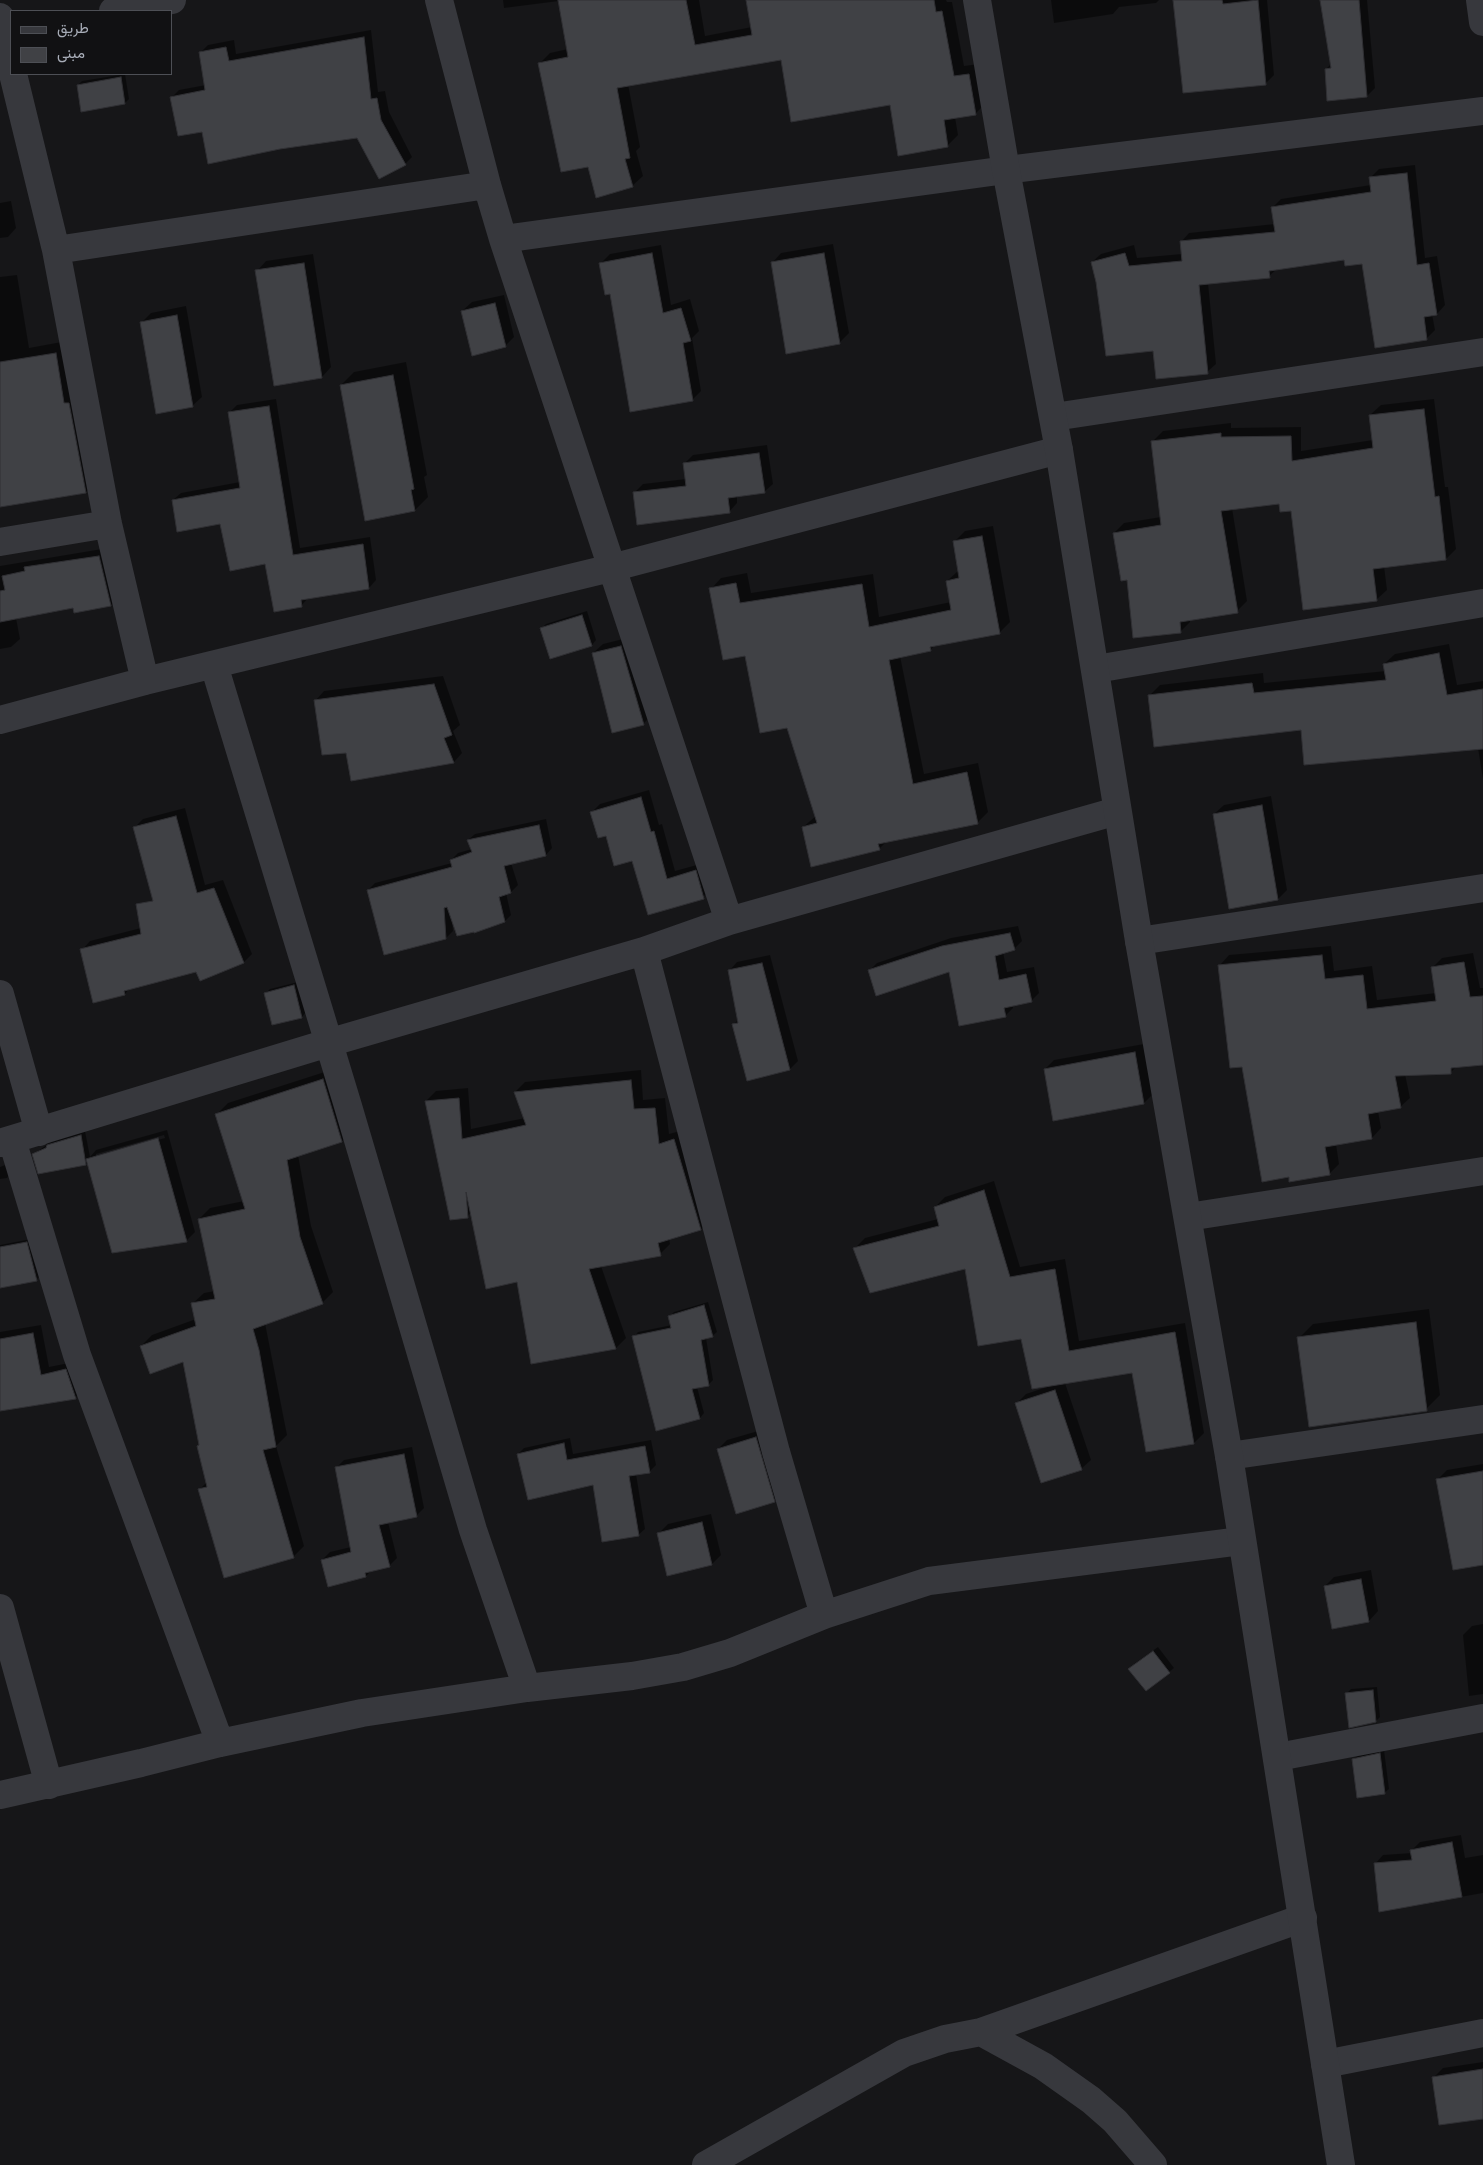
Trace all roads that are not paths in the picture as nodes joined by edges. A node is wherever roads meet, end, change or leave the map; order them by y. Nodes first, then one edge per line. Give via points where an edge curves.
1 (172, 0) edge
2 (439, 0) edge
3 (977, 0) edge
4 (1480, 0) edge
5 (118, 10) edge
6 (1483, 22) edge
7 (4, 28) edge
8 (10, 60) edge
9 (13, 75) edge
10 (1483, 111) edge
11 (1006, 170) junction
12 (487, 185) junction
13 (503, 239) junction
14 (56, 250) junction
15 (1483, 352) edge
16 (1054, 417) junction
17 (1060, 450) junction
18 (108, 524) junction
19 (0, 542) edge
20 (611, 568) junction
21 (1483, 603) edge
22 (214, 665) junction
23 (1096, 670) junction
24 (145, 680) junction
25 (0, 720) edge
26 (1118, 811) junction
27 (1483, 888) edge
28 (729, 921) junction
29 (1139, 941) junction
30 (644, 951) junction
31 (0, 994) edge
32 (328, 1043) junction
33 (39, 1132) junction
34 (6, 1142) edge
35 (1483, 1171) edge
36 (1188, 1217) junction
37 (1483, 1420) edge
38 (1229, 1456) junction
39 (1241, 1541) junction
40 (0, 1608) edge
41 (824, 1615) junction
42 (527, 1688) junction
43 (1483, 1718) edge
44 (220, 1742) junction
45 (1278, 1757) junction
46 (49, 1785) junction
47 (0, 1795) edge
48 (1303, 1918) junction
49 (981, 2032) junction
50 (1483, 2033) edge
51 (1325, 2064) junction
52 (706, 2165) edge
53 (1153, 2165) edge
54 (1341, 2165) edge

1 - 5 street
2 - 12 street
3 - 11 street
4 - 6 street
7 - 8 street
9 - 14 street
10 - 11 street
11 - 13 street
11 - 16 street
12 - 13 street
12 - 14 street
13 - 20 street
14 - 18 street
15 - 16 street
16 - 17 street
17 - 20 street
17 - 23 street
18 - 19 street
18 - 24 street
20 - 22 street
20 - 28 street
21 - 23 street
22 - 24 street
22 - 32 street
23 - 26 street
24 - 25 street
26 - 28 street
26 - 29 street
27 - 29 street
28 - 30 street
29 - 36 street
30 - 32 street
30 - 41 street via 773,1443
31 - 33 street
32 - 33 street
32 - 42 street via 473,1530
33 - 34 street
34 - 44 street via 77,1355
35 - 36 street
36 - 38 street
37 - 38 street
38 - 39 street
39 - 41 street via 929,1581
39 - 45 street
40 - 46 street
41 - 42 street via 730,1653 683,1667
42 - 44 street via 362,1713
43 - 45 street
44 - 46 street
45 - 48 street
46 - 47 street
48 - 49 street
48 - 51 street
49 - 52 street via 945,2039 904,2053
49 - 53 street via 1043,2066 1090,2100 1115,2121
50 - 51 street
51 - 54 street

